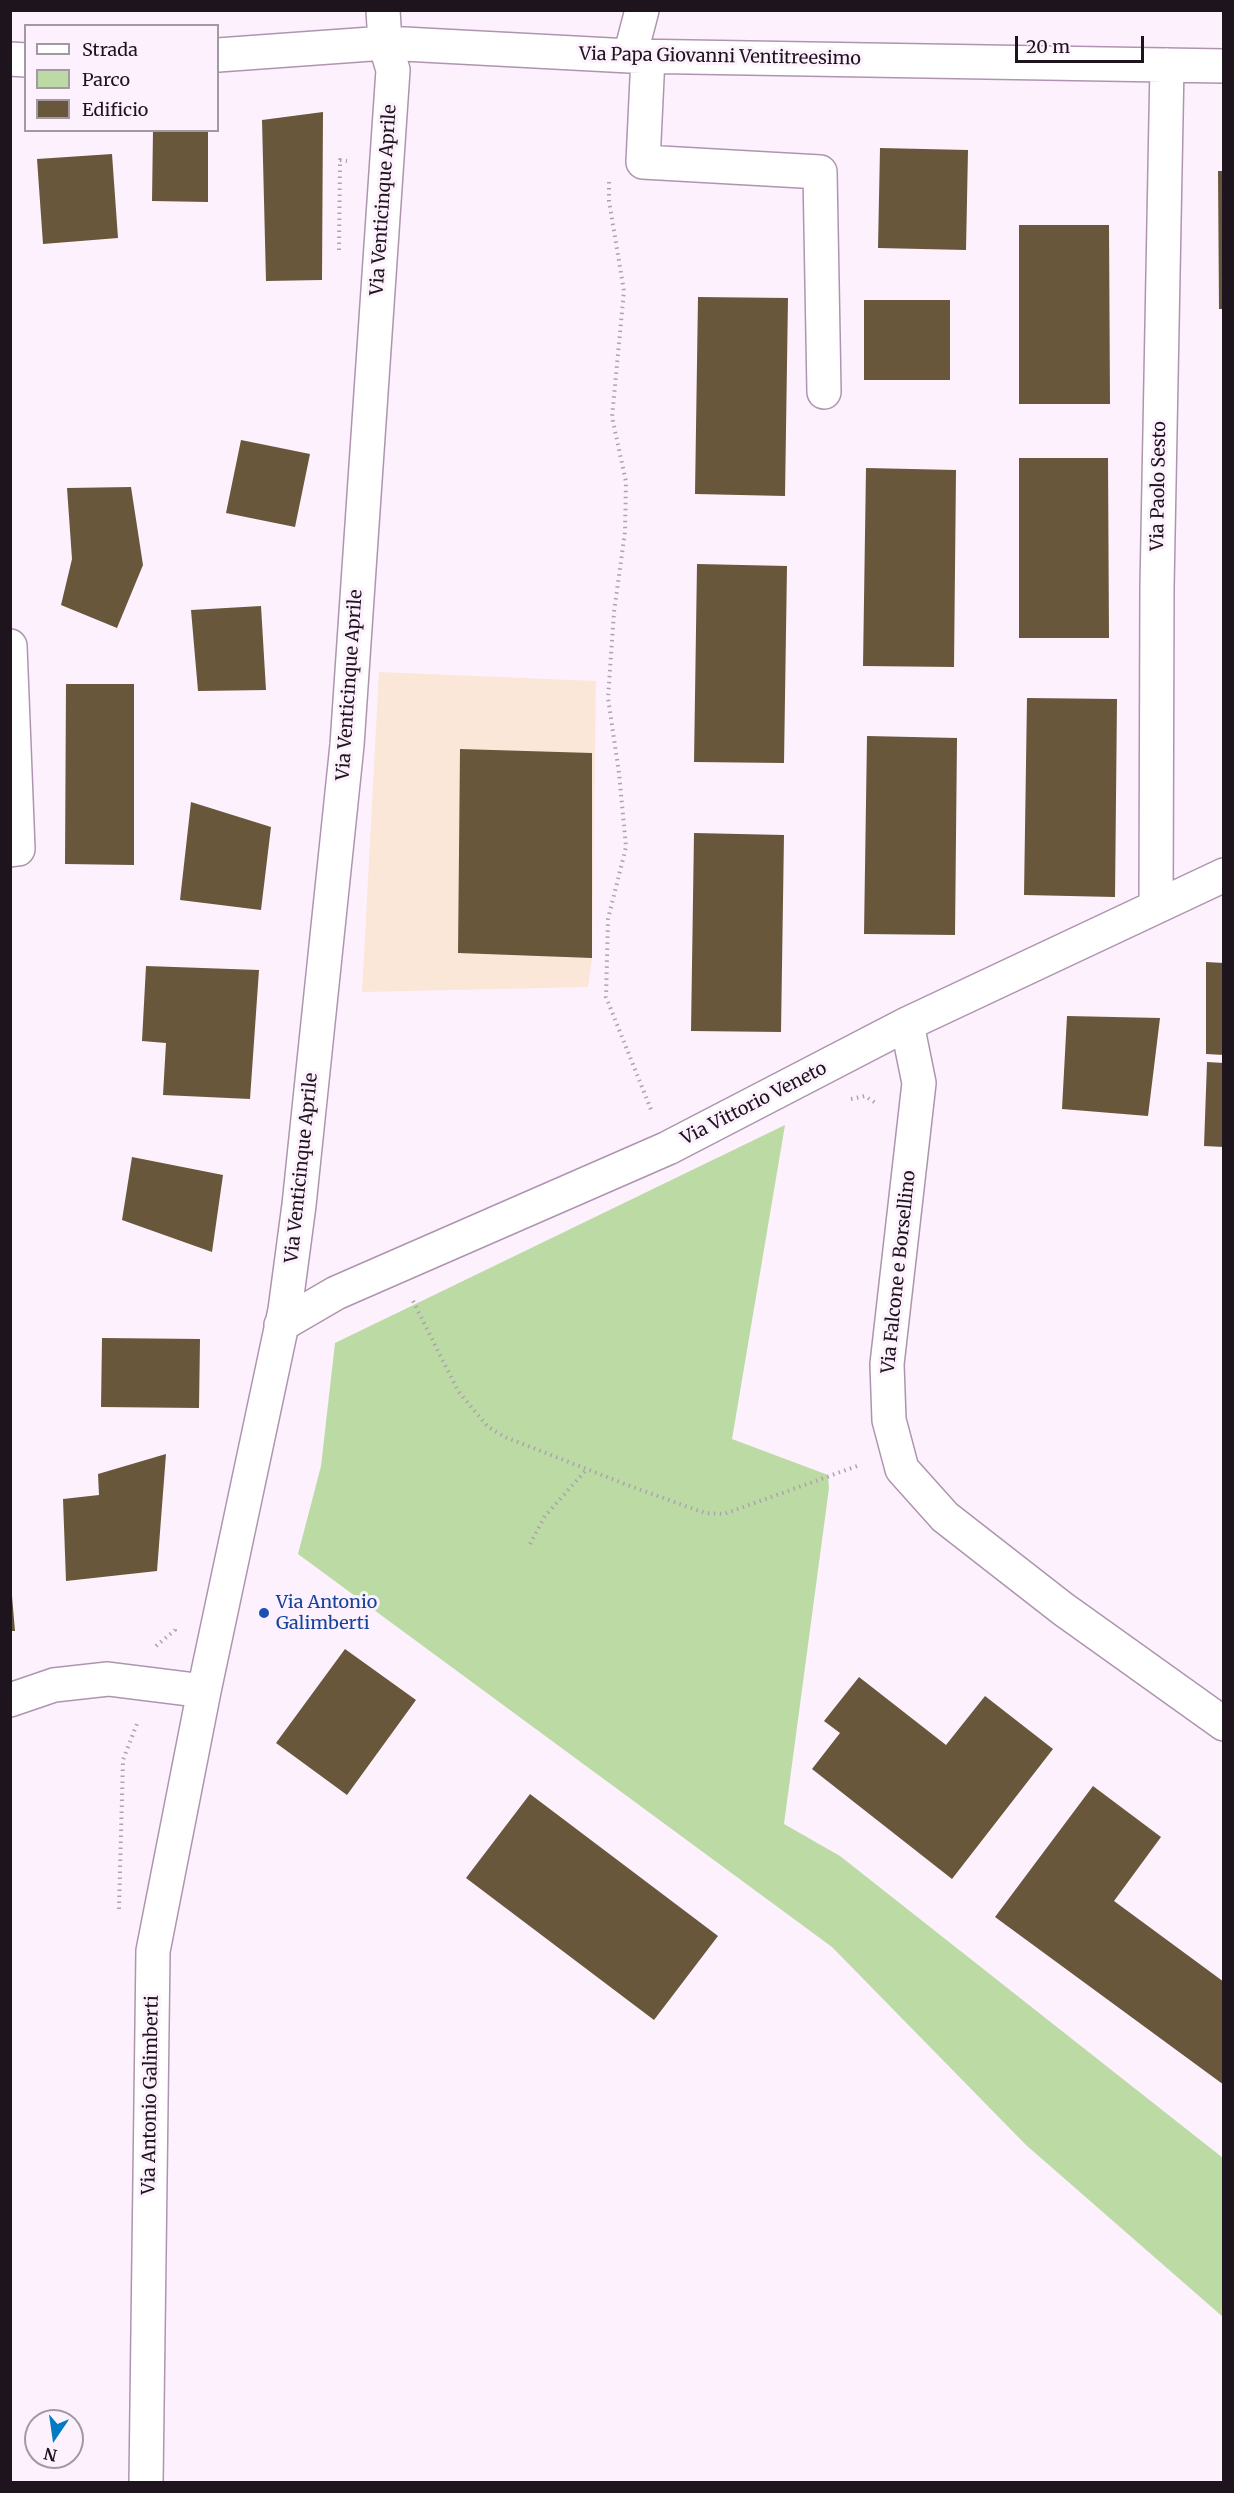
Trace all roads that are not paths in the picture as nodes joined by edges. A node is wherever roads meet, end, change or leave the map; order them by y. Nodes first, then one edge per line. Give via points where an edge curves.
1 (383, 10) edge
2 (642, 10) edge
3 (384, 43) junction
4 (219, 55) edge
5 (639, 56) junction
6 (1167, 65) junction
7 (1224, 66) edge
8 (824, 392) dead end
9 (10, 646) edge
10 (10, 850) edge
11 (1224, 875) edge
12 (1156, 906) junction
13 (907, 1024) junction
14 (281, 1325) junction
15 (204, 1691) junction
16 (10, 1700) edge
17 (1224, 1724) edge
18 (146, 2482) edge

1 - 3 street, Via Venticinque Aprile
2 - 5 street
3 - 4 street, Via Papa Giovanni Ventitreesimo
3 - 5 street, Via Papa Giovanni Ventitreesimo
3 - 14 street, Via Venticinque Aprile via 393,70 347,745 299,1205
5 - 6 street, Via Papa Giovanni Ventitreesimo
5 - 8 street via 643,162 820,172
6 - 7 street, Via Papa Giovanni Ventitreesimo
6 - 12 street, Via Paolo Sesto via 1157,587
9 - 10 street via 18,849
11 - 12 street, Via Vittorio Veneto
12 - 13 street, Via Vittorio Veneto
13 - 14 street, Via Vittorio Veneto via 668,1148 336,1293
13 - 17 street, Via Falcone e Borsellino via 919,1083 887,1364 890,1420 902,1469 945,1517 1063,1609
14 - 15 street, Via Antonio Galimberti
15 - 16 street via 108,1679 54,1685
15 - 18 street, Via Antonio Galimberti via 153,1951

